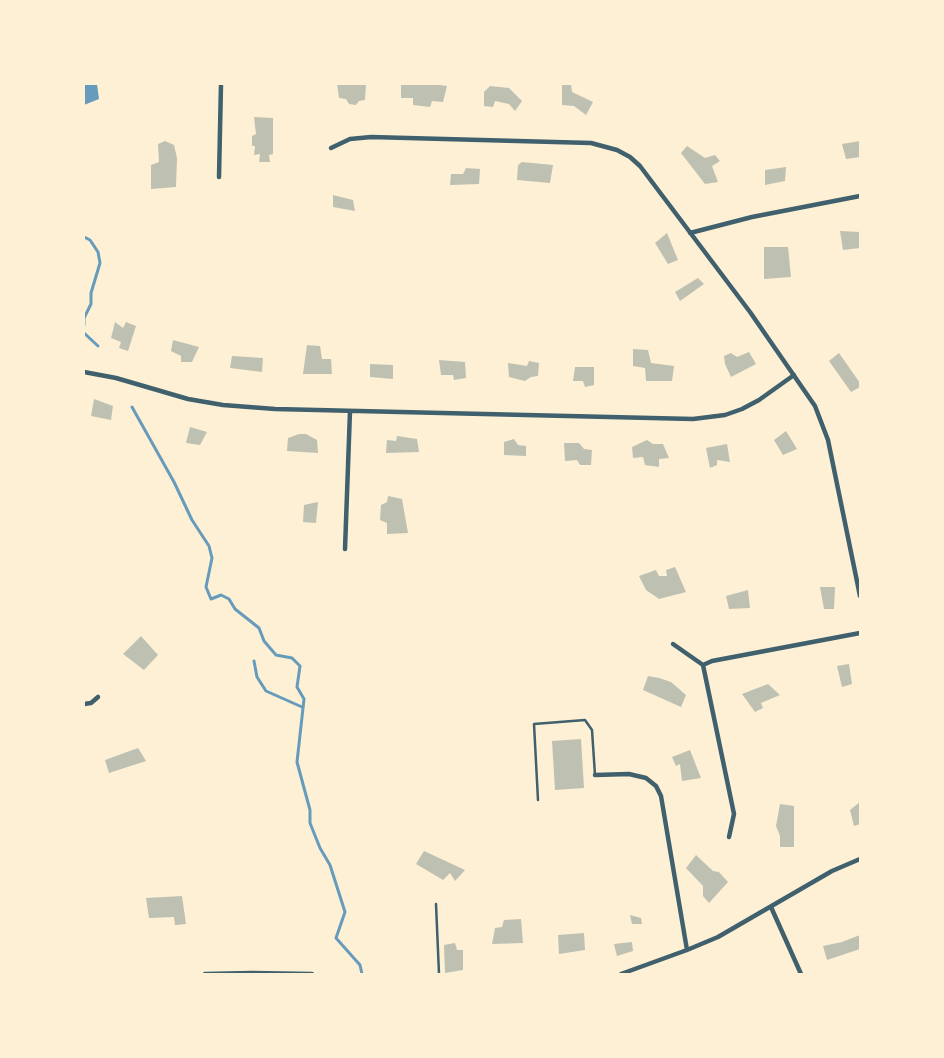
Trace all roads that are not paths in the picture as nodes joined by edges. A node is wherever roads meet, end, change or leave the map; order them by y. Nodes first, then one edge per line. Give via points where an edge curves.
1 (221, 84) edge
2 (331, 148) dead end
3 (219, 178) dead end
4 (860, 196) edge
5 (690, 233) junction
6 (84, 372) edge
7 (794, 375) junction
8 (350, 411) junction
9 (345, 549) dead end
10 (860, 596) edge
11 (860, 633) edge
12 (673, 644) dead end
13 (703, 665) junction
14 (98, 697) dead end
15 (84, 704) edge
16 (595, 775) joint
17 (538, 800) dead end
18 (729, 837) dead end
19 (860, 859) edge
20 (436, 904) dead end
21 (771, 907) junction
22 (687, 950) junction
23 (205, 974) edge
24 (247, 974) edge
25 (312, 974) edge
26 (439, 974) edge
27 (621, 974) edge
28 (801, 974) edge

1 - 3 street
2 - 5 street via 350,139 371,137 604,145 630,157 640,166
4 - 5 street
5 - 7 street
6 - 8 street via 202,402 275,409
7 - 8 street via 742,409 693,419
7 - 10 street via 815,406 828,440
8 - 9 street
11 - 13 street
12 - 13 street
13 - 18 street via 734,814
14 - 15 street
16 - 17 lane via 592,730 585,720 534,724
16 - 22 street via 630,774 646,778 656,786 661,796
19 - 21 street via 832,871
20 - 26 lane
21 - 22 street via 718,937
21 - 28 street
22 - 27 street
23 - 24 street
24 - 25 street

